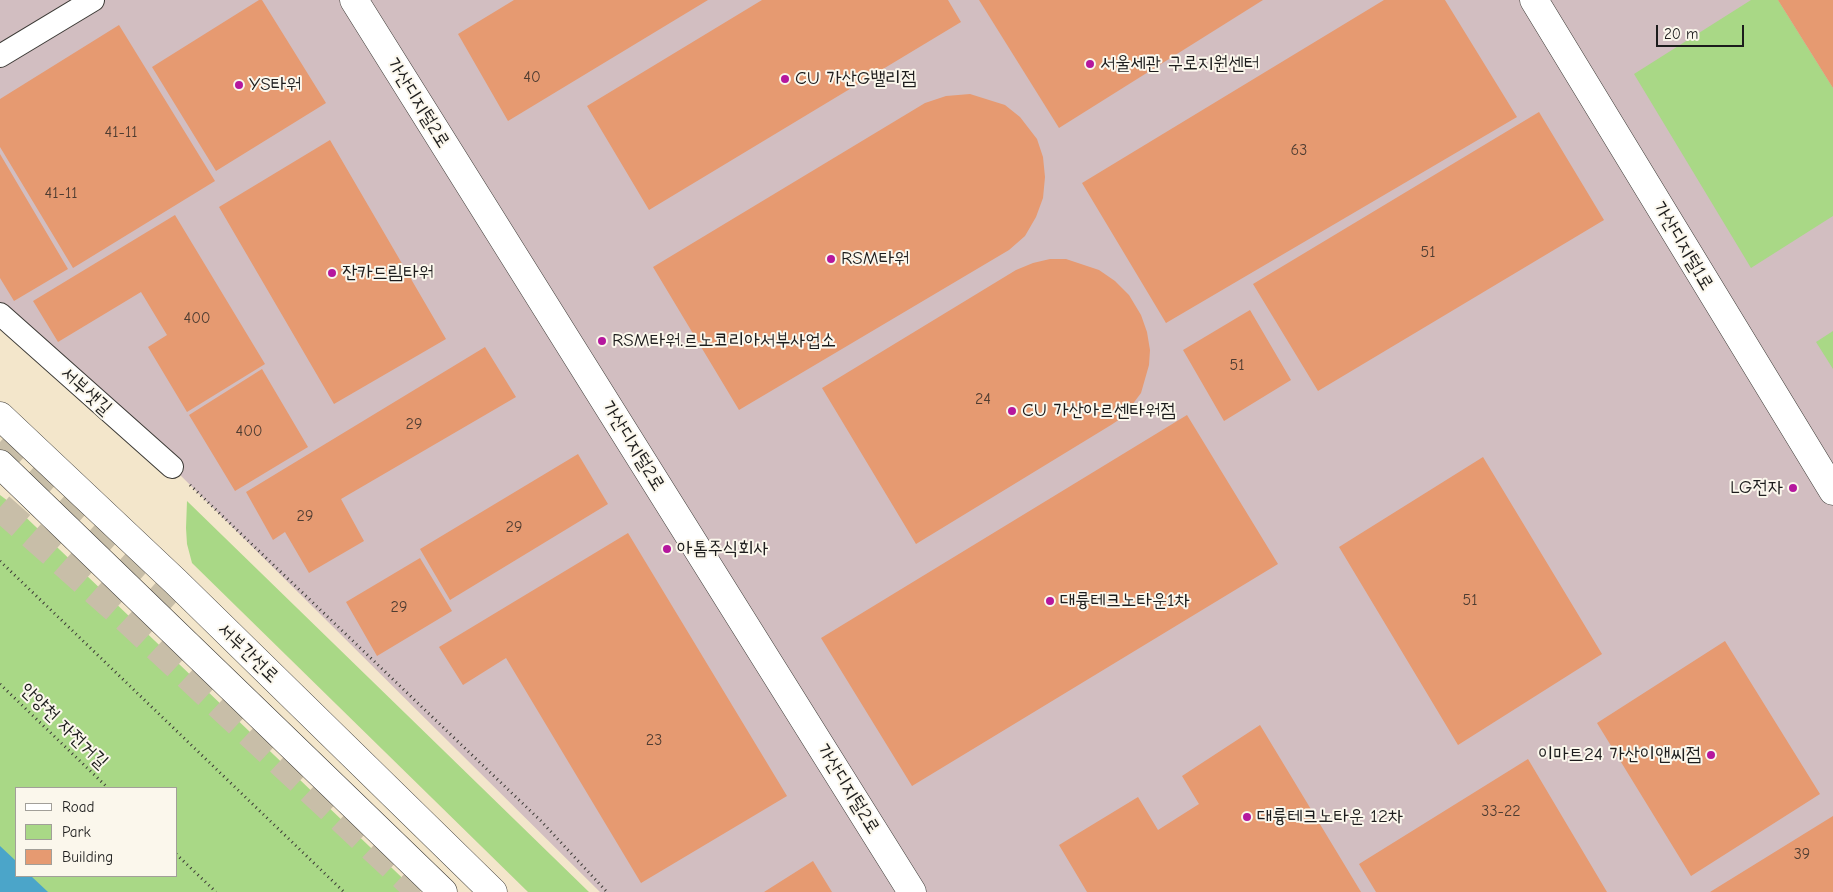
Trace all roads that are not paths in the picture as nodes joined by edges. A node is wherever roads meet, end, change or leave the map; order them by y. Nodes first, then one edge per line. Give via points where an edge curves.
1 (93, 0) edge
2 (354, 0) edge
3 (1534, 0) edge
4 (0, 56) edge
5 (0, 314) edge
6 (0, 416) edge
7 (0, 464) edge
8 (172, 467) road end
9 (1833, 491) edge
10 (443, 892) edge
11 (493, 892) edge
12 (912, 892) edge

1 - 4 street
2 - 12 street, 가산디지털2로
3 - 9 street, 가산디지털1로
5 - 8 street, 서부샛길
6 - 11 street, 서부간선로 via 176,582
7 - 10 street, 서부간선로

